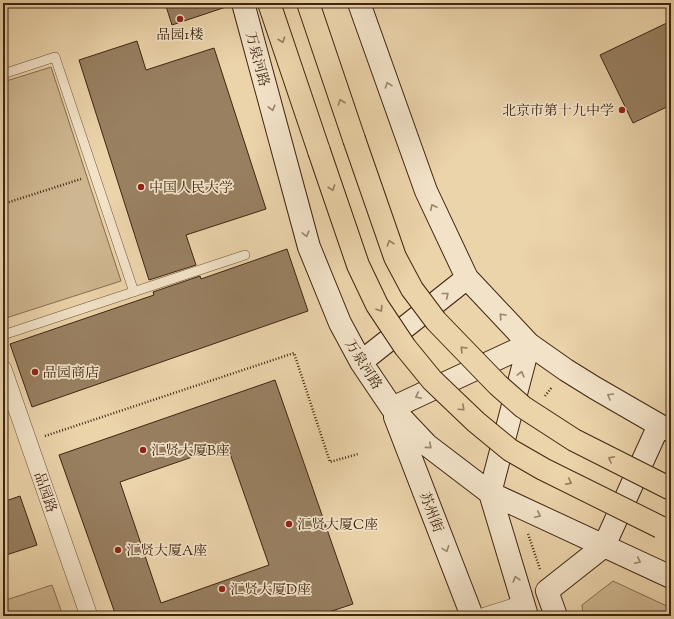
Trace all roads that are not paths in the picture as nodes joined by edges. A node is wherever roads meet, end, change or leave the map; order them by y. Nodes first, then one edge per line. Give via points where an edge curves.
1 (243, 3) edge
2 (269, 3) edge
3 (308, 3) edge
4 (359, 3) edge
5 (3, 74) edge
6 (245, 255) dead end
7 (467, 278) junction
8 (134, 292) junction
9 (3, 336) edge
10 (529, 344) junction
11 (361, 362) junction
12 (3, 369) edge
13 (392, 408) junction
14 (665, 428) edge
15 (671, 489) edge
16 (490, 493) junction
17 (666, 530) edge
18 (604, 546) junction
19 (671, 577) edge
20 (525, 610) edge
21 (89, 616) edge
22 (472, 616) edge
23 (485, 616) edge
24 (556, 616) edge

1 -> 11 street, 万泉河路 via 309,247 340,324
2 -> 17 highway, 万泉河路, bridge via 358,265 377,305 405,347 432,380 510,450
15 -> 3 highway, bridge via 574,440 523,407 436,321 412,288 395,257
7 -> 4 street via 426,192
5 - 8 lane via 55,57
6 - 8 lane
10 -> 7 street
11 -> 7 street
8 - 9 lane
10 -> 13 street
14 -> 10 street via 566,370
16 -> 10 street
11 - 13 street, 万泉河路
12 - 21 street, 品园路
13 -> 16 street, 万泉河路 via 427,445
13 -> 22 street, 苏州街
14 - 18 street
16 -> 18 street, 万泉河路
20 -> 16 street
18 -> 19 street, 万泉河路
18 - 24 street via 547,591
20 - 23 street

